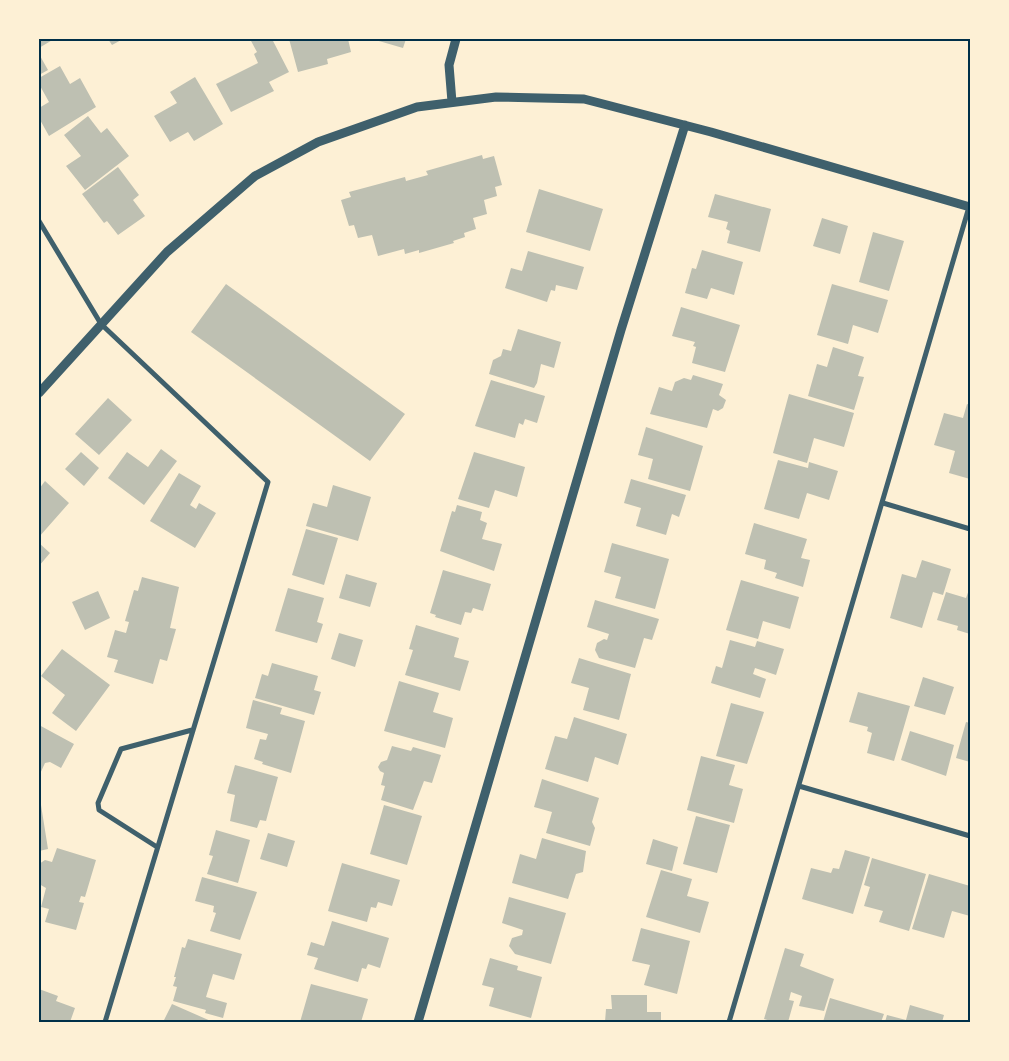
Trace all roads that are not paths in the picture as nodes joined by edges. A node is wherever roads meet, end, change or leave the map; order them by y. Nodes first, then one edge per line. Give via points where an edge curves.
1 (456, 39) edge
2 (452, 102) junction
3 (686, 125) junction
4 (970, 207) edge
5 (39, 221) edge
6 (101, 324) junction
7 (39, 393) edge
8 (883, 503) junction
9 (970, 529) edge
10 (192, 730) junction
11 (799, 786) junction
12 (970, 836) edge
13 (157, 847) junction
14 (106, 1022) edge
15 (418, 1022) edge
16 (729, 1022) edge

1 - 2 street via 449,65
2 - 3 street via 496,97 584,99
2 - 6 street via 417,107 344,132 318,142 255,176 167,252
3 - 4 street
3 - 15 street via 621,330
4 - 8 street
5 - 6 street
6 - 7 street
6 - 10 street via 268,482
8 - 9 street
8 - 11 street
10 - 13 street
10 - 13 street via 121,749 98,804 99,810
11 - 12 street
11 - 16 street
13 - 14 street

